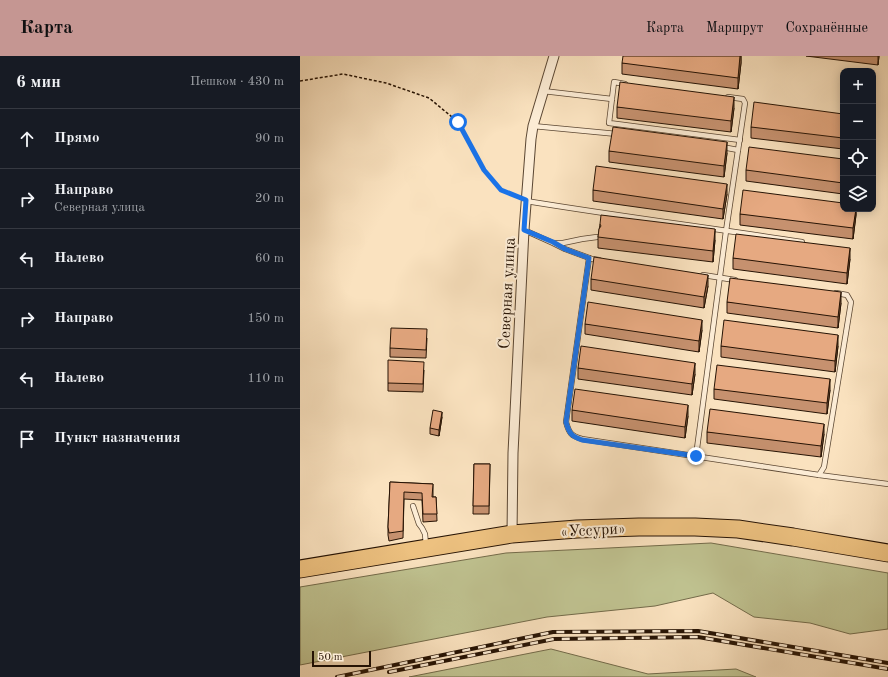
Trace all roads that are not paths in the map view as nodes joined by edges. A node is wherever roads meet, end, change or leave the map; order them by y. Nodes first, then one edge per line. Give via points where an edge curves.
1 (554, 56) edge
2 (629, 84) edge
3 (543, 91) junction
4 (720, 96) edge
5 (612, 99) junction
6 (533, 126) junction
7 (621, 135) edge
8 (740, 140) junction
9 (715, 147) edge
10 (738, 150) junction
11 (526, 200) junction
12 (524, 230) junction
13 (726, 230) junction
14 (597, 237) edge
15 (553, 242) junction
16 (804, 243) edge
17 (589, 258) junction
18 (607, 261) edge
19 (698, 274) edge
20 (720, 278) junction
21 (744, 281) edge
22 (831, 292) edge
23 (696, 456) junction
24 (819, 475) junction
25 (888, 484) edge
26 (413, 506) dead end
27 (512, 534) junction
28 (426, 549) junction
29 (888, 553) edge
30 (300, 569) edge

1 - 3 street, Северная улица
2 - 5 lane via 614,82
3 - 5 lane
3 - 6 street, Северная улица
4 - 8 lane via 743,99 745,103
5 - 8 lane via 609,123
6 - 7 lane
6 - 11 street, Северная улица
8 - 10 lane
9 - 10 lane
10 - 13 lane
11 - 12 street, Северная улица
11 - 13 lane
12 - 15 lane
12 - 27 street, Северная улица via 513,452
13 - 16 lane
13 - 20 lane
14 - 15 lane via 563,243
15 - 17 lane
17 - 18 lane
17 - 23 lane via 566,422 568,430 574,437 582,440
19 - 20 lane
20 - 21 lane
20 - 23 lane
22 - 24 lane via 847,295 851,302 824,467
23 - 24 lane
24 - 25 lane
26 - 28 lane via 425,534
27 - 28 highway, «Уссури»
27 - 29 highway, «Уссури» via 592,528 702,527 738,529
28 - 30 highway, «Уссури»

